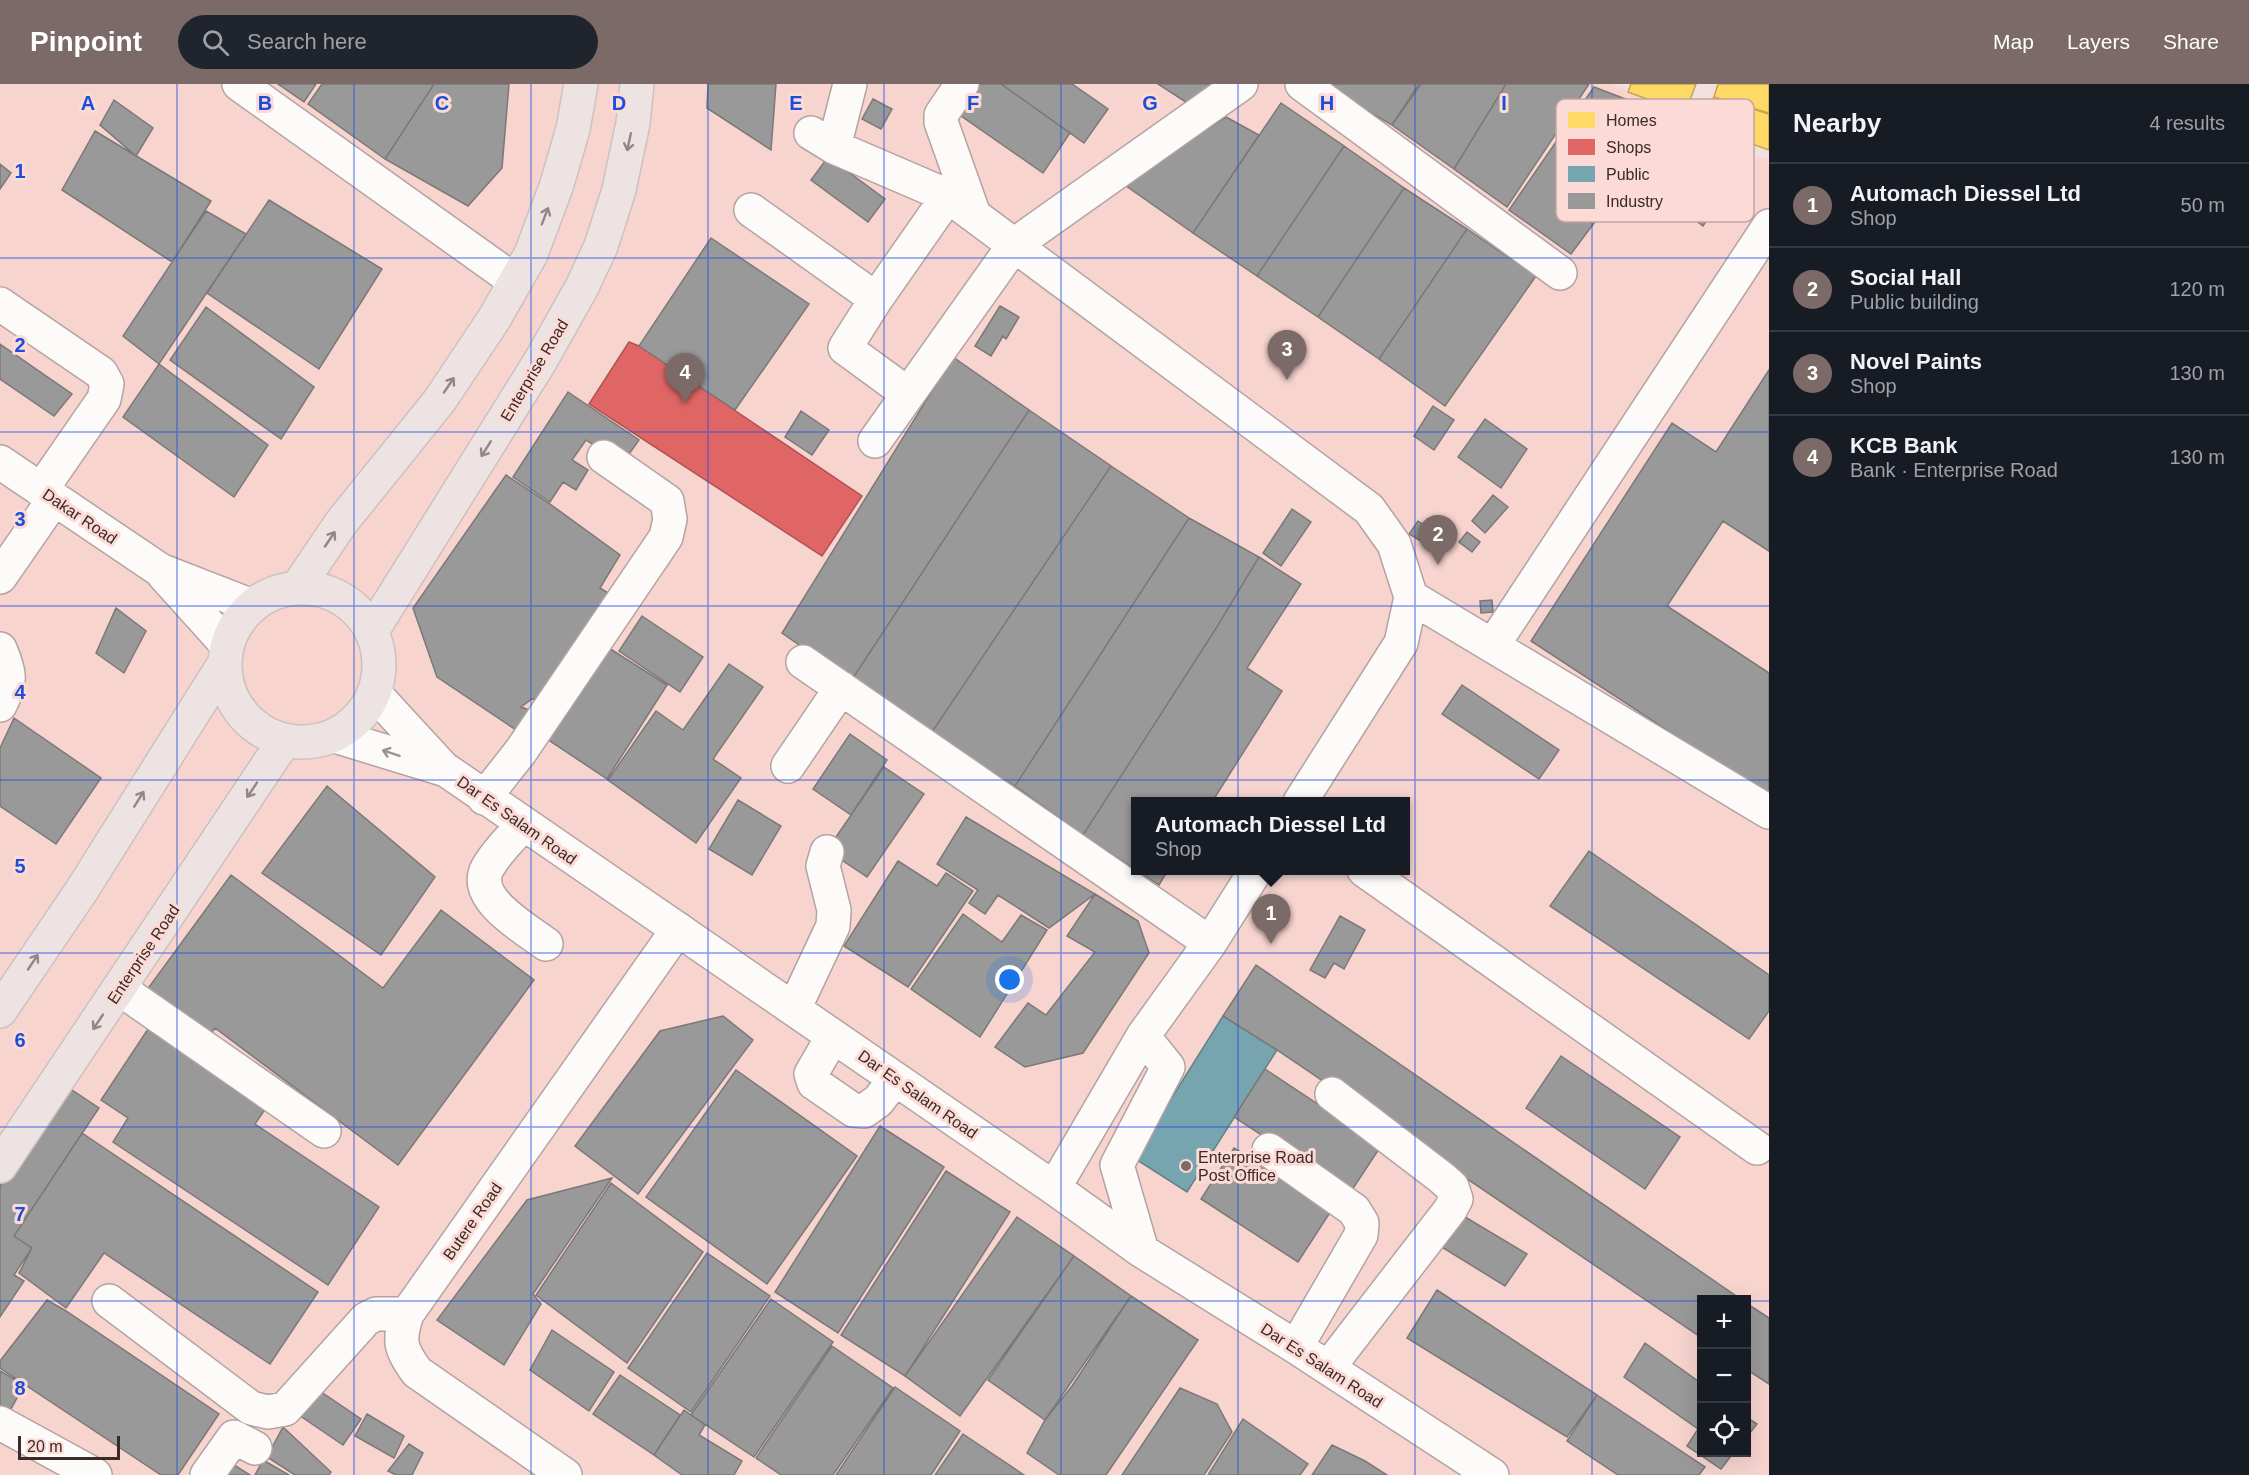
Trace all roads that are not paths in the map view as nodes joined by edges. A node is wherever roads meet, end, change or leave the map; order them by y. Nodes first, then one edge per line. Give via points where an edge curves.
1 (239, 84) edge
2 (581, 84) edge
3 (637, 84) edge
4 (850, 84) edge
5 (962, 84) edge
6 (1241, 84) edge
7 (1302, 84) edge
8 (948, 196) junction
9 (751, 210) dead end
10 (974, 215) junction
11 (1769, 226) edge
12 (1014, 245) junction
13 (1560, 273) dead end
14 (515, 281) junction
15 (876, 299) junction
16 (0, 304) edge
17 (908, 394) junction
18 (875, 441) dead end
19 (604, 457) dead end
20 (0, 462) edge
21 (48, 495) junction
22 (160, 570) junction
23 (0, 577) edge
24 (297, 588) junction
25 (1411, 597) junction
26 (252, 606) junction
27 (372, 631) junction
28 (1493, 645) junction
29 (0, 649) edge
30 (226, 655) junction
31 (803, 662) dead end
32 (841, 688) junction
33 (374, 693) junction
34 (0, 705) edge
35 (335, 735) junction
36 (284, 741) junction
37 (788, 766) dead end
38 (446, 770) junction
39 (1303, 797) edge
40 (484, 798) junction
41 (1769, 812) edge
42 (522, 825) junction
43 (827, 852) dead end
44 (1253, 875) edge
45 (1371, 875) edge
46 (678, 929) junction
47 (1210, 943) junction
48 (546, 944) dead end
49 (120, 989) junction
50 (794, 1009) junction
51 (0, 1011) edge
52 (833, 1036) junction
53 (1143, 1036) junction
54 (895, 1078) junction
55 (1332, 1094) dead end
56 (324, 1131) dead end
57 (1757, 1148) dead end
58 (1269, 1150) dead end
59 (0, 1166) edge
60 (1054, 1188) junction
61 (1142, 1251) junction
62 (109, 1301) dead end
63 (408, 1314) junction
64 (1296, 1347) junction
65 (1328, 1368) junction
66 (0, 1423) edge
67 (255, 1448) dead end
68 (95, 1475) edge
69 (207, 1475) edge
70 (565, 1475) edge
71 (1492, 1475) edge

1 - 14 street
14 -> 2 main road via 531,254 556,187
3 -> 27 main road, Enterprise Road via 619,190 601,246 582,287 542,360
4 - 8 street via 823,140
5 - 10 street via 941,115 941,122
6 - 12 street
7 - 13 street
8 - 10 street
8 - 15 street
9 - 15 street
10 - 12 street
11 - 28 street
12 - 17 street
12 - 25 street via 1369,509 1394,544
24 -> 14 main road via 341,523 440,400
15 - 17 street via 845,348
16 - 21 street via 101,374 107,384 104,399
17 - 18 street
19 - 40 street via 667,501 670,519 666,537 521,751
20 - 21 street, Dakar Road
21 - 22 street, Dakar Road
21 - 23 street
22 - 26 street, Dakar Road
22 - 30 street, Dakar Road
24 - 26 main road via 273,593
24 - 27 main road via 320,590 341,598 359,612
25 - 28 street
25 - 39 street via 1401,643
26 - 30 main road via 236,623
27 - 33 main road via 379,663
28 - 41 street
29 - 34 street via 9,669 8,689
30 - 36 main road via 232,698 254,726
51 -> 30 main road via 82,890
31 - 32 street
32 - 37 street
32 - 47 street
33 - 35 main road via 359,719
33 - 38 street
35 - 36 main road via 310,743
38 -> 35 street, Dar Es Salam Road
36 -> 49 main road, Enterprise Road
38 - 40 street, Dar Es Salam Road
40 - 42 street, Dar Es Salam Road
42 - 46 street, Dar Es Salam Road
42 - 48 street via 486,870 484,889 494,905
43 - 50 street via 823,866 834,910 833,926
44 - 47 street
45 - 57 street
46 - 50 street, Dar Es Salam Road
46 - 63 street, Butere Road
47 - 53 street
49 - 56 street
49 -> 59 main road, Enterprise Road
50 - 52 street, Dar Es Salam Road
52 - 54 street, Dar Es Salam Road
52 - 54 street via 811,1074 814,1083 854,1110 864,1112
53 - 60 street
53 - 61 street via 1168,1067 1117,1165
54 - 60 street, Dar Es Salam Road
55 - 65 street via 1442,1178 1452,1187 1456,1199
58 - 64 street via 1354,1210 1362,1223 1362,1236
60 - 61 street, Dar Es Salam Road
61 - 64 street, Dar Es Salam Road
62 - 63 street via 251,1408 268,1412 285,1409 366,1319 376,1314
63 - 70 street, Butere Road via 401,1333 404,1353 417,1371
64 - 65 street, Dar Es Salam Road
65 - 71 street, Dar Es Salam Road
66 - 68 street
67 - 69 street via 234,1437

